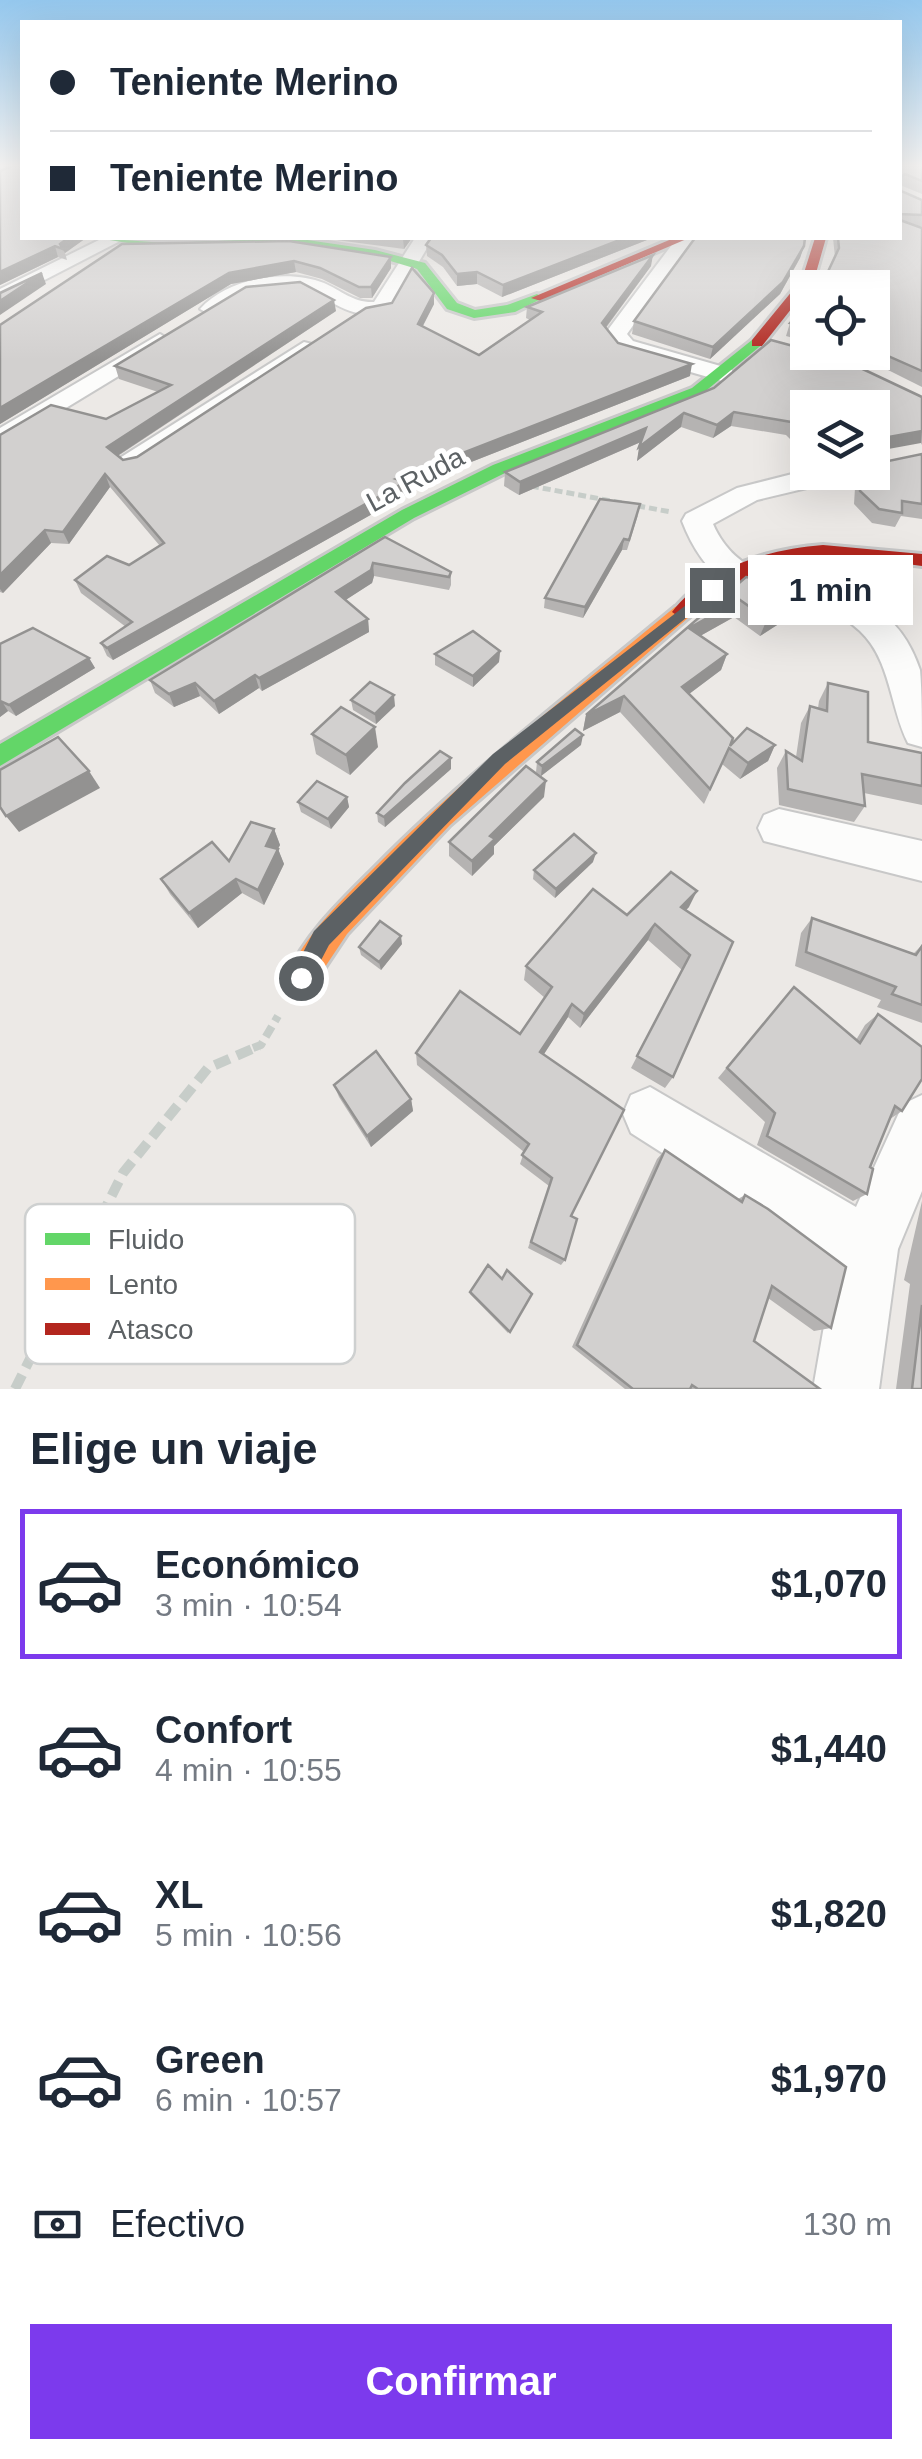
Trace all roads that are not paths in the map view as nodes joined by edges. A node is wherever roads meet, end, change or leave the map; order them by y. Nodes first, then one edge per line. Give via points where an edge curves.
1 (422, 240) edge
2 (680, 240) edge
3 (684, 240) edge
4 (820, 240) edge
5 (114, 241) edge
6 (405, 260) junction
7 (0, 297) edge
8 (48, 300) edge
9 (358, 311) junction
10 (758, 338) junction
11 (790, 348) edge
12 (722, 374) junction
13 (0, 440) edge
14 (129, 461) edge
15 (790, 482) edge
16 (922, 560) edge
17 (732, 576) junction
18 (922, 732) edge
19 (2, 753) edge
20 (779, 828) dead end
21 (922, 861) edge
22 (301, 978) road end
23 (650, 1114) dead end
24 (922, 1123) edge
25 (868, 1249) junction
26 (846, 1389) edge

1 - 6 street
2 - 6 street via 488,314 458,310 428,272
3 - 12 street via 615,335 625,346
4 - 10 street, La Ruda via 822,258 798,296
5 - 6 street via 288,240
5 - 7 street
5 - 8 street
6 - 9 street via 393,295 381,307
9 - 13 street via 312,285 284,282 240,291
9 - 14 street
10 - 11 street
10 - 12 street, La Ruda
12 - 19 street, La Ruda via 655,409 498,470 392,524
15 - 17 street via 747,491 698,520 702,542
16 - 17 street via 827,548 782,552
17 - 18 street via 870,619 897,659
17 - 22 street via 499,759 322,938
20 - 21 street
23 - 25 street
24 - 25 street
25 - 26 street

